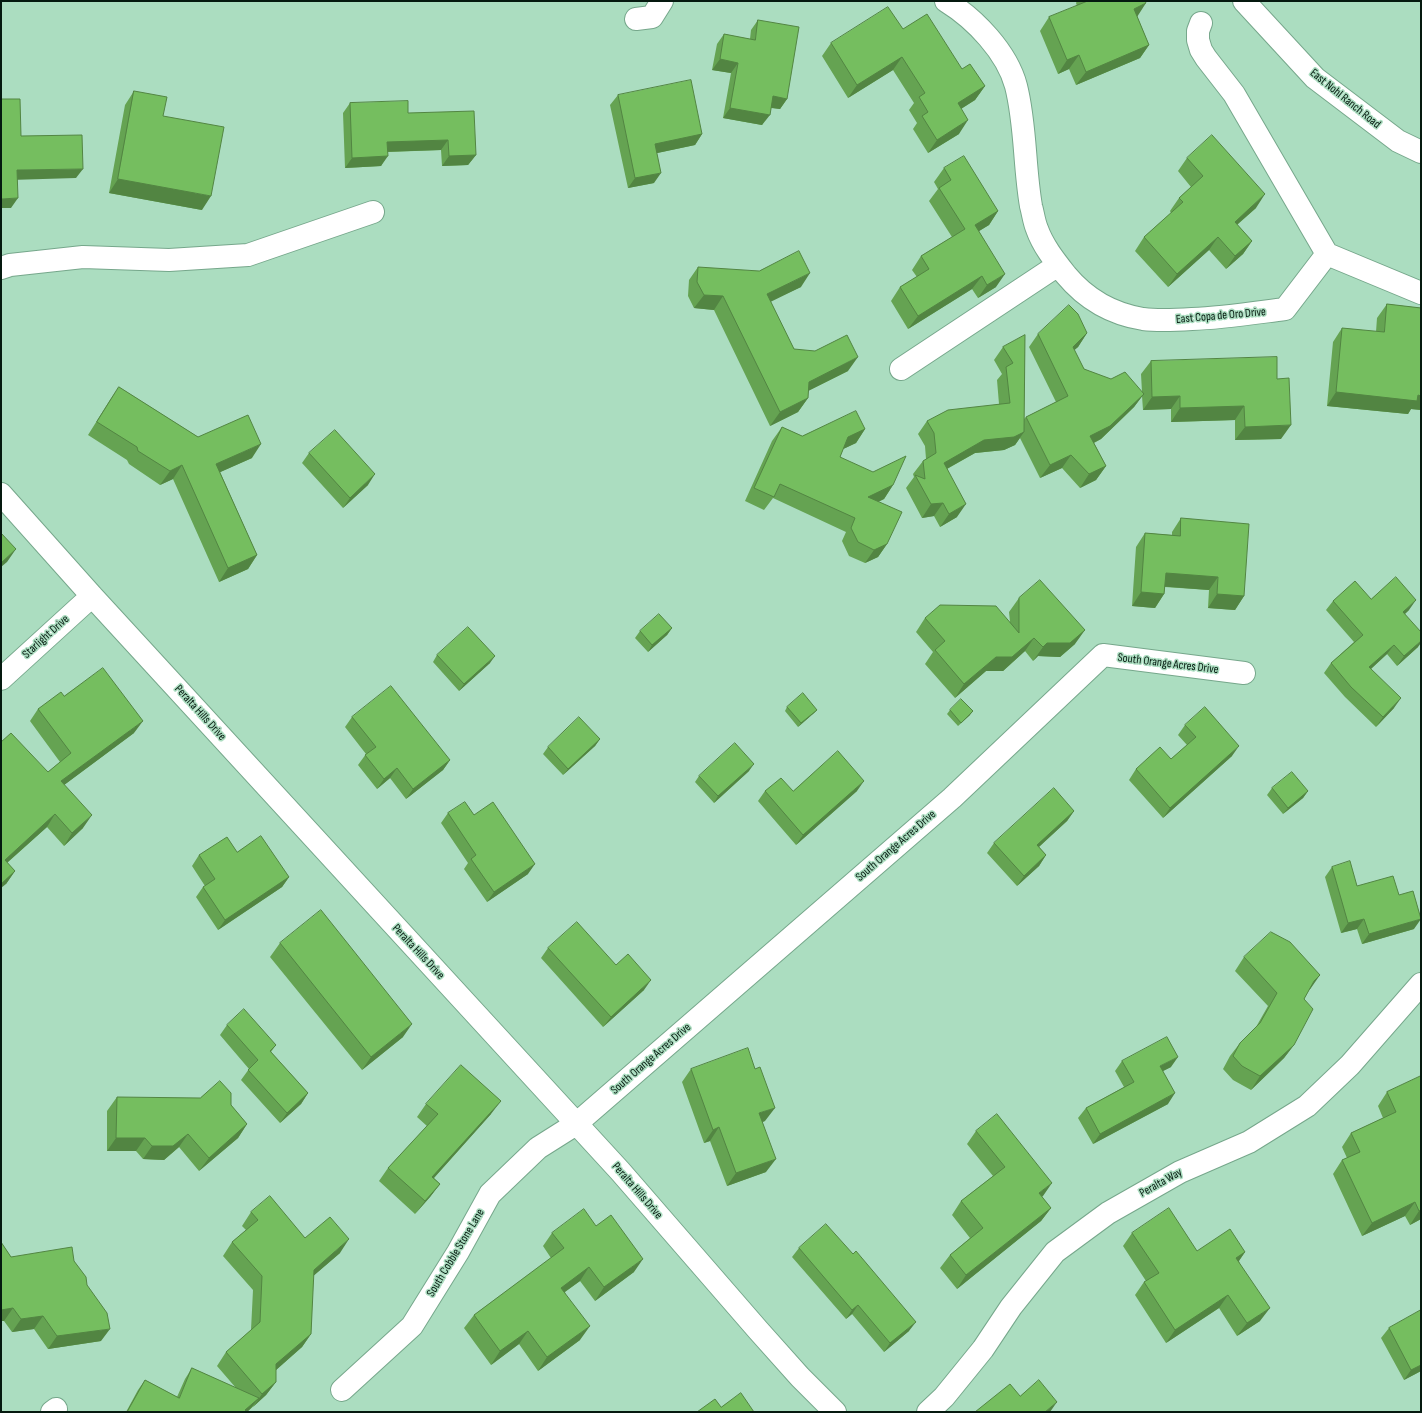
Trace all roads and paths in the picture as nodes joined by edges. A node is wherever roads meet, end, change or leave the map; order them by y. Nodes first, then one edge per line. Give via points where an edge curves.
1 (662, 1) edge
2 (946, 1) edge
3 (1244, 1) edge
4 (636, 19) dead end
5 (1201, 22) dead end
6 (1421, 152) edge
7 (373, 212) dead end
8 (1327, 254) junction
9 (1058, 265) junction
10 (1, 268) edge
11 (1421, 293) edge
12 (901, 369) dead end
13 (1, 494) edge
14 (92, 596) junction
15 (1244, 673) dead end
16 (1, 679) edge
17 (1421, 984) edge
18 (576, 1124) junction
19 (342, 1390) dead end
20 (835, 1412) edge
21 (928, 1412) edge

1 - 4 street via 652,17
2 - 9 street, East Copa de Oro Drive via 986,34 1004,58 1016,85 1033,213 1037,229
3 - 6 street, East Nohl Ranch Road via 1315,78 1398,142
5 - 8 street via 1198,31 1201,50 1234,94
7 - 10 street via 248,254 170,260 83,257
8 - 9 street, East Copa de Oro Drive via 1285,309 1222,318 1174,320 1144,319 1120,314 1101,305 1075,286
8 - 11 street
9 - 12 street
13 - 14 street, Peralta Hills Drive
14 - 16 street, Starlight Drive
14 - 18 street, Peralta Hills Drive
15 - 18 street, South Orange Acres Drive via 1102,655 952,798
17 - 21 street, Peralta Way via 1350,1065 1307,1106 1249,1142 1180,1172 1108,1213 1055,1252 1011,1306 983,1349 944,1397
18 - 19 street, South Cobble Stone Lane via 538,1148 490,1194 412,1326
18 - 20 street, Peralta Hills Drive via 800,1377

